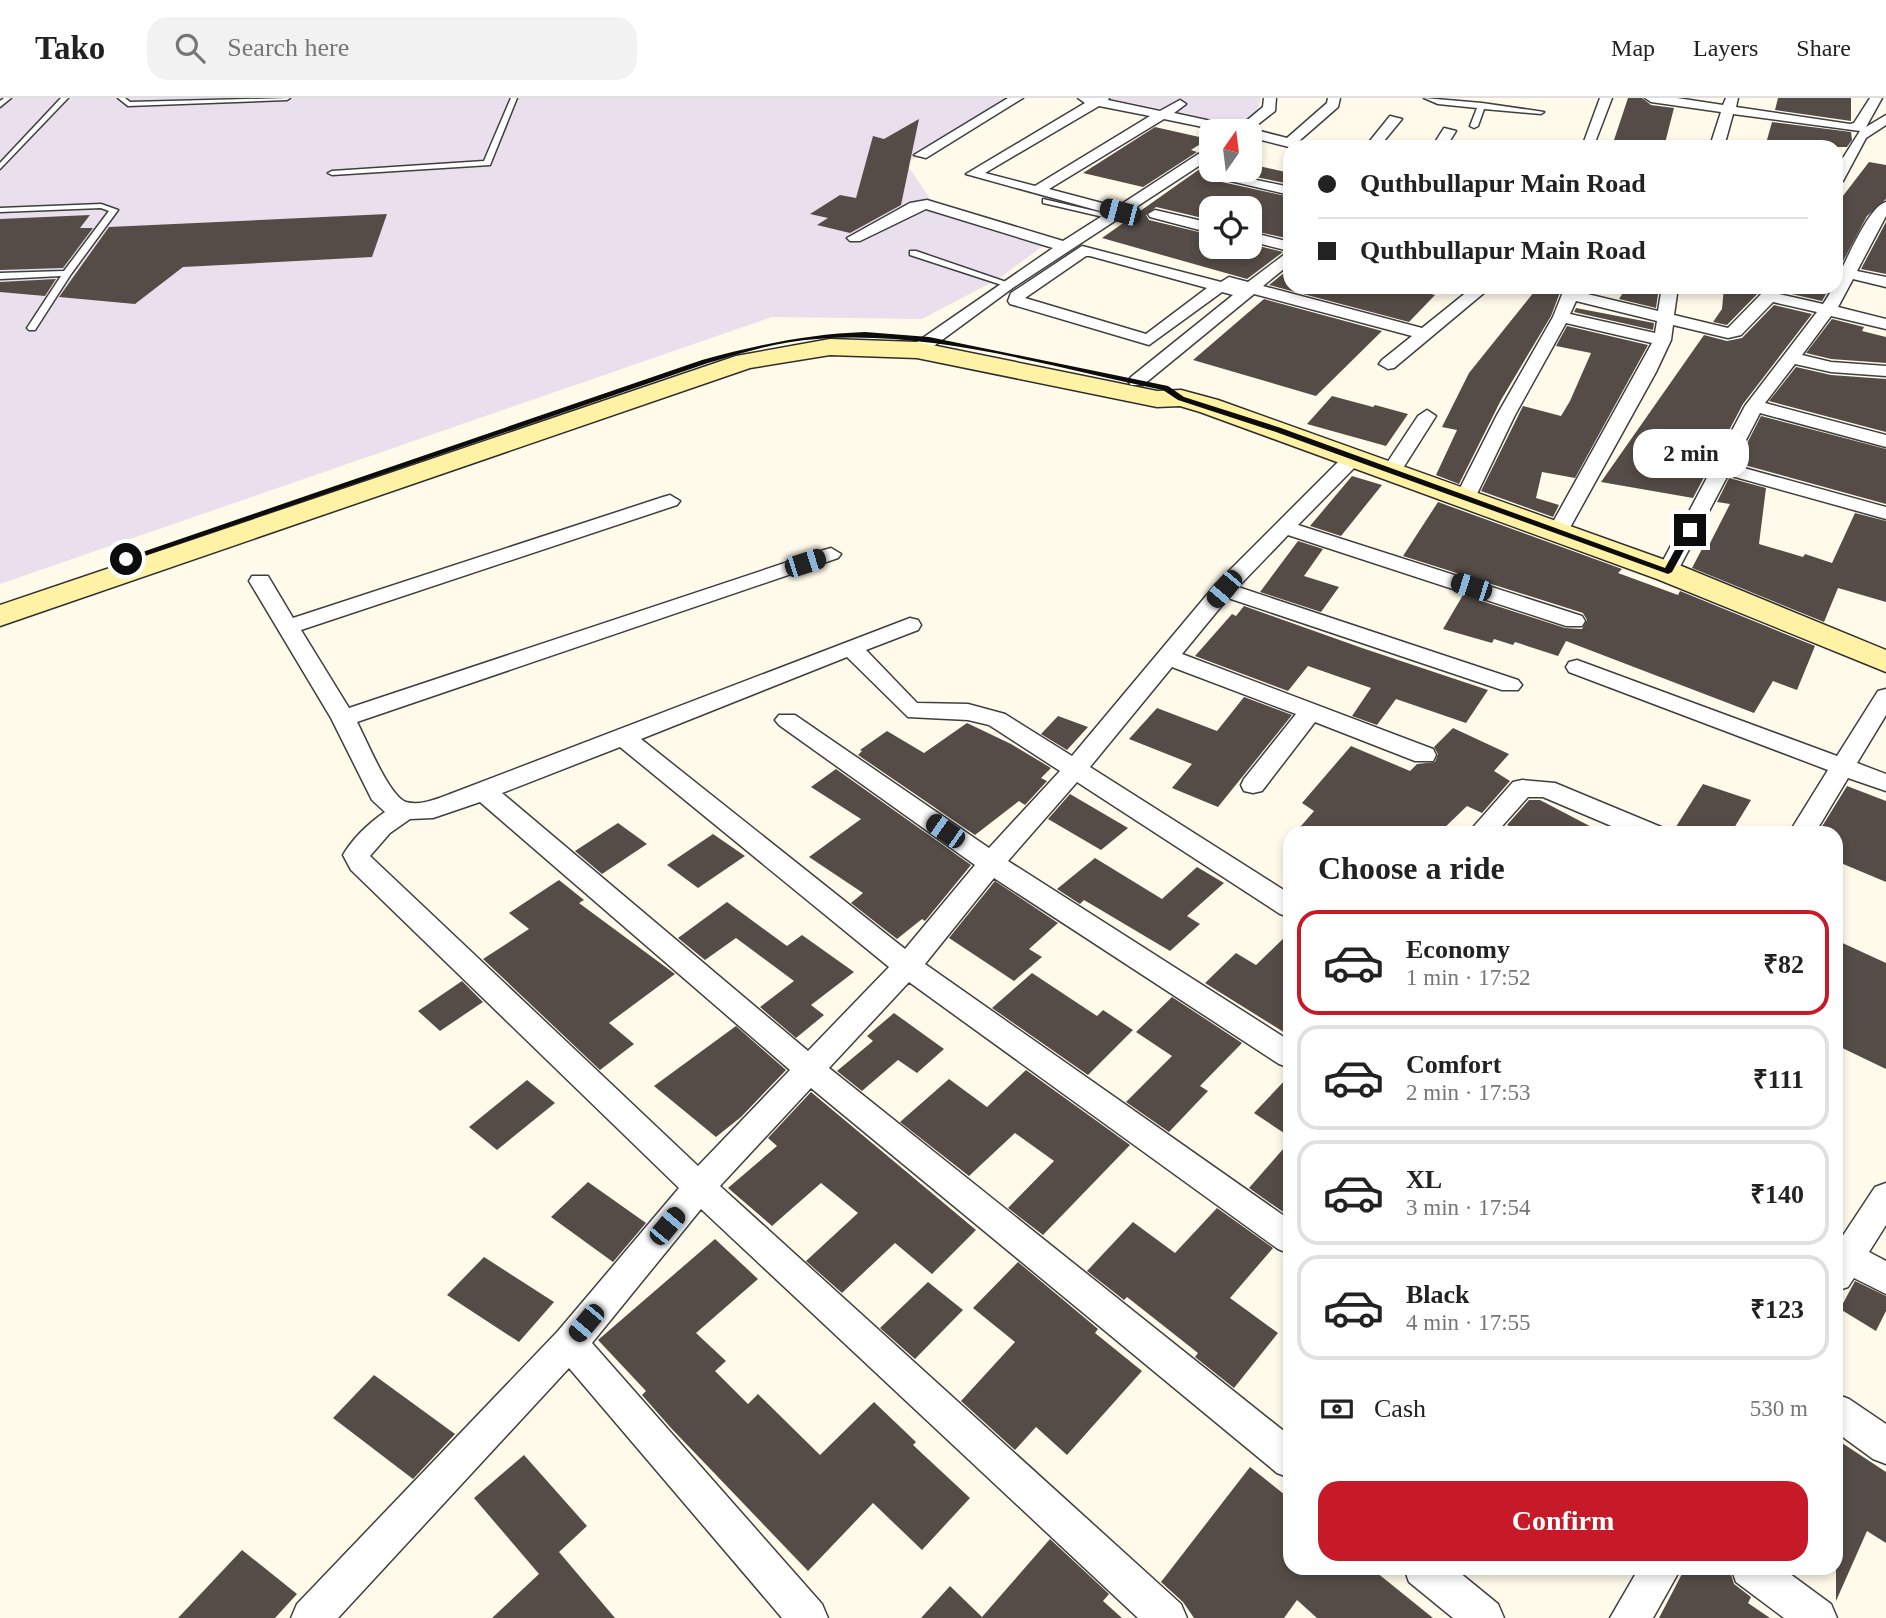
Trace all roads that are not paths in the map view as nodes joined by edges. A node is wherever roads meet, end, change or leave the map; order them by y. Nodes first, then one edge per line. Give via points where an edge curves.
1 (8, 98) edge
2 (65, 98) edge
3 (121, 98) edge
4 (287, 98) edge
5 (514, 98) edge
6 (1017, 98) edge
7 (1079, 98) edge
8 (1270, 98) edge
9 (1334, 98) edge
10 (1427, 98) edge
11 (1606, 98) edge
12 (1651, 98) edge
13 (1875, 98) edge
14 (1100, 100) edge
15 (1180, 104) dead end
16 (1731, 104) edge
17 (0, 105) edge
18 (1482, 105) junction
19 (1541, 113) dead end
20 (1164, 115) junction
21 (1256, 119) edge
22 (1395, 119) dead end
23 (1886, 119) edge
24 (1199, 122) edge
25 (1474, 126) dead end
26 (1448, 131) dead end
27 (1262, 136) edge
28 (1291, 140) edge
29 (1378, 140) edge
30 (1443, 140) edge
31 (1589, 140) edge
32 (1719, 140) edge
33 (1283, 141) edge
34 (921, 155) dead end
35 (1199, 160) edge
36 (0, 167) edge
37 (1843, 168) edge
38 (332, 173) dead end
39 (1252, 182) edge
40 (1283, 189) edge
41 (1042, 195) junction
42 (1886, 206) edge
43 (0, 210) edge
44 (1116, 214) junction
45 (1156, 214) dead end
46 (1199, 225) edge
47 (1878, 230) edge
48 (855, 239) dead end
49 (1262, 240) edge
50 (1283, 245) edge
51 (1066, 247) junction
52 (1113, 250) dead end
53 (914, 253) dead end
54 (1283, 262) edge
55 (67, 273) junction
56 (1850, 274) junction
57 (0, 276) edge
58 (1886, 282) edge
59 (1008, 285) junction
60 (1843, 285) edge
61 (1219, 286) junction
62 (1249, 291) junction
63 (1475, 294) edge
64 (1570, 294) edge
65 (1581, 294) edge
66 (1669, 294) edge
67 (1769, 294) edge
68 (1781, 294) edge
69 (1837, 294) edge
70 (1827, 310) junction
71 (1561, 317) junction
72 (1666, 320) junction
73 (1886, 324) edge
74 (32, 328) dead end
75 (1424, 334) junction
76 (1662, 340) junction
77 (923, 345) junction
78 (1790, 358) junction
79 (1388, 364) dead end
80 (1886, 371) edge
81 (1137, 382) junction
82 (1181, 398) junction
83 (1754, 406) junction
84 (1427, 416) dead end
85 (1886, 441) edge
86 (1352, 459) junction
87 (1724, 468) junction
88 (1391, 472) junction
89 (1465, 498) junction
90 (670, 501) dead end
91 (1886, 513) edge
92 (1283, 527) junction
93 (1557, 533) junction
94 (831, 554) dead end
95 (1668, 572) junction
96 (260, 581) dead end
97 (1224, 589) junction
98 (0, 602) edge
99 (0, 616) edge
100 (1574, 621) dead end
101 (910, 625) dead end
102 (288, 627) junction
103 (850, 647) junction
104 (1168, 657) junction
105 (1886, 662) edge
106 (1577, 667) dead end
107 (1510, 685) dead end
108 (1886, 696) edge
109 (1310, 712) junction
110 (343, 718) junction
111 (787, 720) dead end
112 (622, 736) junction
113 (1424, 755) dead end
114 (1844, 765) junction
115 (1076, 768) junction
116 (1886, 783) edge
117 (1253, 785) dead end
118 (484, 791) junction
119 (404, 811) junction
120 (1488, 826) edge
121 (1636, 826) edge
122 (1806, 826) edge
123 (991, 863) junction
124 (1283, 902) edge
125 (906, 967) junction
126 (1283, 1051) edge
127 (809, 1069) junction
128 (699, 1187) junction
129 (1886, 1197) edge
130 (1283, 1234) edge
131 (1843, 1257) edge
132 (1843, 1262) edge
133 (1886, 1279) edge
134 (570, 1343) junction
135 (1843, 1416) edge
136 (1886, 1446) edge
137 (1283, 1454) edge
138 (1432, 1575) edge
139 (1658, 1575) edge
140 (1760, 1575) edge
141 (311, 1618) edge
142 (808, 1618) edge
143 (1167, 1618) edge
144 (1484, 1618) edge
145 (1630, 1618) edge
146 (1818, 1618) edge

1 - 17 lane
2 - 36 lane
3 - 4 lane via 128,104
5 - 38 lane via 487,163
6 - 34 street
7 - 14 street
8 - 21 street via 1270,108
9 - 28 street via 1333,104
10 - 18 lane
11 - 31 street
12 - 16 street
13 - 16 street via 1859,127
14 - 20 street
14 - 41 street via 973,174
15 - 20 street
16 - 32 street
18 - 19 lane
18 - 25 lane
20 - 24 street
20 - 41 street
22 - 29 street
23 - 37 street via 1861,136
26 - 30 street
27 - 33 street
35 - 44 street
39 - 40 street
41 - 44 street
42 - 47 street
43 - 55 lane via 101,206 114,210
44 - 51 street
45 - 46 street
47 - 56 street
48 - 51 street via 927,204
49 - 50 street
51 - 59 street
52 - 62 street
53 - 59 lane
54 - 62 street
55 - 57 lane
55 - 74 lane
56 - 58 street
56 - 60 street
59 - 77 street
61 - 61 street via 1082,251 1016,301 1149,340
61 - 62 street
62 - 75 street
62 - 81 street
63 - 75 street
64 - 71 street
65 - 72 street
66 - 72 street
67 - 72 street via 1733,332
68 - 70 street
69 - 70 street
70 - 73 street
70 - 78 street
71 - 76 street
71 - 89 street
72 - 76 street
75 - 79 street
76 - 93 street
77 - 81 main road
77 - 82 main road via 1157,399
77 - 98 main road via 865,335 815,336 741,351
77 - 99 main road via 830,347 745,361
78 - 80 street
78 - 83 street
81 - 82 main road via 1166,388
82 - 86 main road
83 - 85 street
83 - 87 street
84 - 88 street
86 - 88 main road
86 - 92 street
87 - 91 street
87 - 95 street
88 - 89 main road
89 - 93 main road
90 - 102 street
92 - 97 street
92 - 100 street
93 - 95 main road
94 - 110 street
95 - 105 main road
96 - 102 street
97 - 104 street
97 - 107 street
101 - 103 street
102 - 110 street
103 - 112 street
103 - 115 street via 916,712 968,712 997,719
104 - 109 street
104 - 115 street
106 - 114 street
108 - 114 street
109 - 113 street
109 - 117 street
110 - 119 street via 385,800
111 - 123 street
112 - 118 street
112 - 125 street
114 - 116 street
114 - 122 street
115 - 123 street
115 - 124 street
118 - 119 street via 420,812
118 - 127 street
119 - 128 street via 363,845 356,855 360,863
120 - 121 street via 1528,786
123 - 125 street
123 - 126 street
125 - 127 street
125 - 130 street
127 - 128 street
127 - 137 street
128 - 134 street
128 - 143 street
129 - 131 street
132 - 133 street
134 - 141 street
134 - 142 street
135 - 136 street
138 - 144 street
139 - 145 street
140 - 146 street

